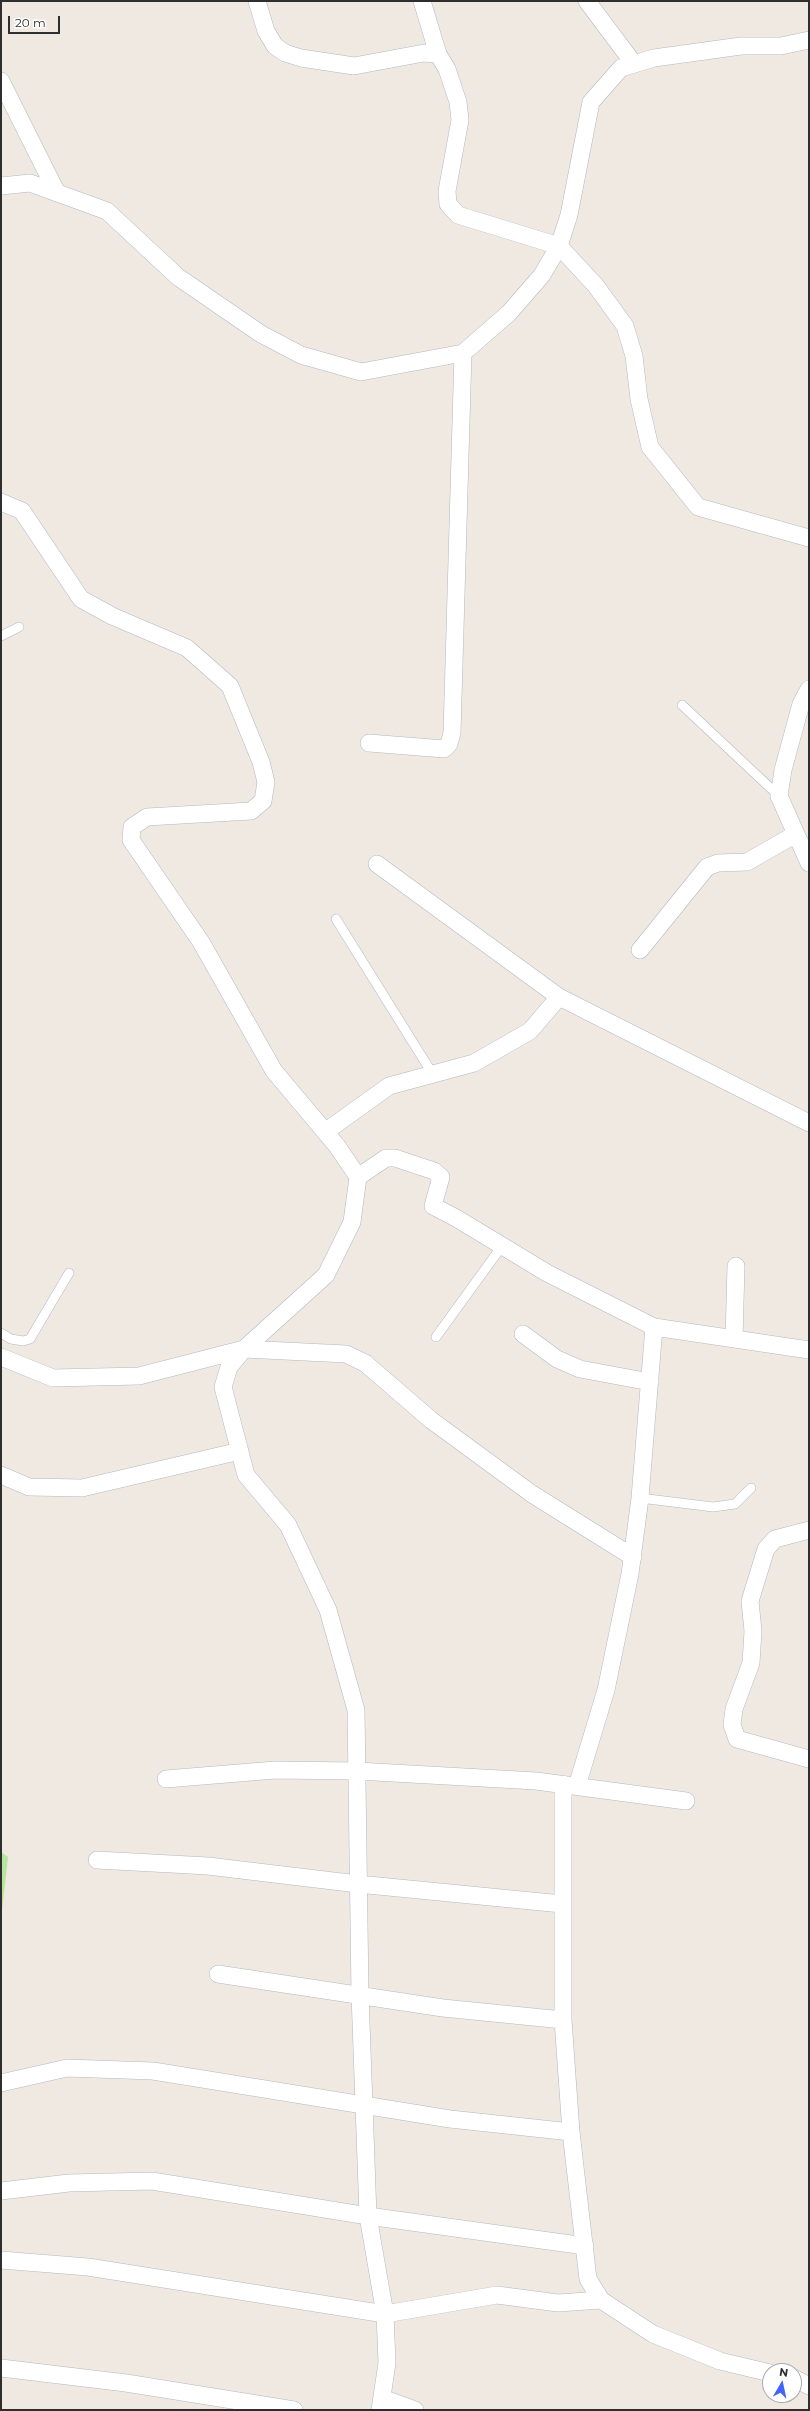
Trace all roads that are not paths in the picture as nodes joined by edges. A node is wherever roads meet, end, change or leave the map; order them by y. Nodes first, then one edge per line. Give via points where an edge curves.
1 (257, 1) edge
2 (422, 1) edge
3 (587, 1) edge
4 (809, 40) edge
5 (438, 54) junction
6 (634, 64) junction
7 (1, 81) edge
8 (1, 186) edge
9 (57, 193) junction
10 (559, 246) junction
11 (463, 353) junction
12 (1, 502) edge
13 (809, 538) edge
14 (18, 627) dead end
15 (1, 636) edge
16 (809, 689) edge
17 (682, 705) dead end
18 (369, 743) dead end
19 (779, 796) junction
20 (796, 834) junction
21 (809, 863) edge
22 (377, 864) dead end
23 (336, 919) dead end
24 (640, 950) dead end
25 (559, 997) junction
26 (432, 1073) junction
27 (809, 1123) edge
28 (325, 1132) junction
29 (358, 1177) junction
30 (502, 1246) junction
31 (736, 1266) dead end
32 (69, 1273) dead end
33 (654, 1327) junction
34 (1, 1333) edge
35 (523, 1334) dead end
36 (436, 1337) dead end
37 (734, 1339) junction
38 (244, 1349) junction
39 (809, 1350) edge
40 (1, 1357) edge
41 (650, 1382) junction
42 (240, 1451) junction
43 (1, 1475) edge
44 (751, 1488) dead end
45 (640, 1498) junction
46 (809, 1530) edge
47 (633, 1557) junction
48 (809, 1758) edge
49 (357, 1771) junction
50 (166, 1779) dead end
51 (570, 1785) junction
52 (686, 1801) dead end
53 (97, 1860) dead end
54 (358, 1884) junction
55 (562, 1904) junction
56 (218, 1974) dead end
57 (360, 1994) junction
58 (563, 2020) junction
59 (1, 2083) edge
60 (364, 2104) junction
61 (571, 2132) junction
62 (1, 2191) edge
63 (368, 2216) junction
64 (585, 2246) junction
65 (1, 2260) edge
66 (601, 2300) junction
67 (385, 2314) junction
68 (1, 2368) edge
69 (762, 2371) edge
70 (381, 2404) edge
71 (294, 2410) edge
72 (415, 2410) edge

1 - 5 street via 266,31 275,46 301,58 354,66 424,53
2 - 5 street
3 - 6 street
4 - 6 street via 782,46 741,46 662,57
5 - 10 street via 447,69 458,102 460,120 447,191 448,204 458,216
6 - 10 street via 621,68 591,102 569,215
7 - 9 street
8 - 9 street via 30,183
9 - 11 street via 107,211 178,277 261,334 302,355 361,372
10 - 11 street via 542,275 509,313
10 - 13 street via 596,286 625,326 634,356 639,400 650,447 698,507
11 - 18 street via 452,733 444,750
12 - 28 street via 22,511 81,599 112,616 187,648 230,686 261,762 266,782 263,801 251,811 147,817 132,827 131,840 201,942 274,1071
14 - 15 lane
16 - 19 street via 801,704 783,770
17 - 19 lane
19 - 20 street
20 - 21 street
20 - 24 street via 747,862 718,863 707,867
22 - 25 street
23 - 26 lane
25 - 26 street via 530,1031 474,1063
25 - 27 street
26 - 28 street via 389,1086
28 - 29 street
29 - 30 street via 386,1158 395,1158 434,1171 441,1177 433,1206
29 - 38 street via 352,1222 326,1275
30 - 33 street via 546,1273
30 - 36 lane
31 - 37 street
32 - 34 lane via 30,1339 11,1339
33 - 37 street
33 - 41 street
35 - 41 street via 557,1359 580,1369
37 - 39 street
38 - 40 street via 138,1376 53,1378
38 - 42 street via 229,1366 223,1386
38 - 47 street via 346,1354 365,1363 431,1420 532,1494
41 - 45 street
42 - 43 street via 82,1488 29,1487
42 - 49 street via 246,1475 288,1525 328,1610 356,1710
44 - 45 lane via 735,1504 713,1507
45 - 47 street
46 - 48 street via 775,1539 766,1549 750,1600 751,1663 734,1709 732,1725 737,1739
47 - 51 street via 606,1690
49 - 50 street via 274,1770
49 - 51 street
49 - 54 street
51 - 52 street
51 - 55 street
53 - 54 street via 208,1866
54 - 55 street
54 - 57 street
55 - 58 street
56 - 57 street
57 - 58 street via 443,2008
57 - 60 street
58 - 61 street
59 - 60 street via 67,2068 153,2071
60 - 61 street via 450,2119
60 - 63 street
61 - 64 street
62 - 63 street via 69,2183 152,2181
63 - 64 street
63 - 67 street
64 - 66 street via 588,2279
65 - 67 street via 88,2267
66 - 67 street via 558,2304 497,2295
66 - 69 street via 653,2334 720,2361
67 - 70 street via 387,2363
68 - 71 street via 126,2383
70 - 72 street

